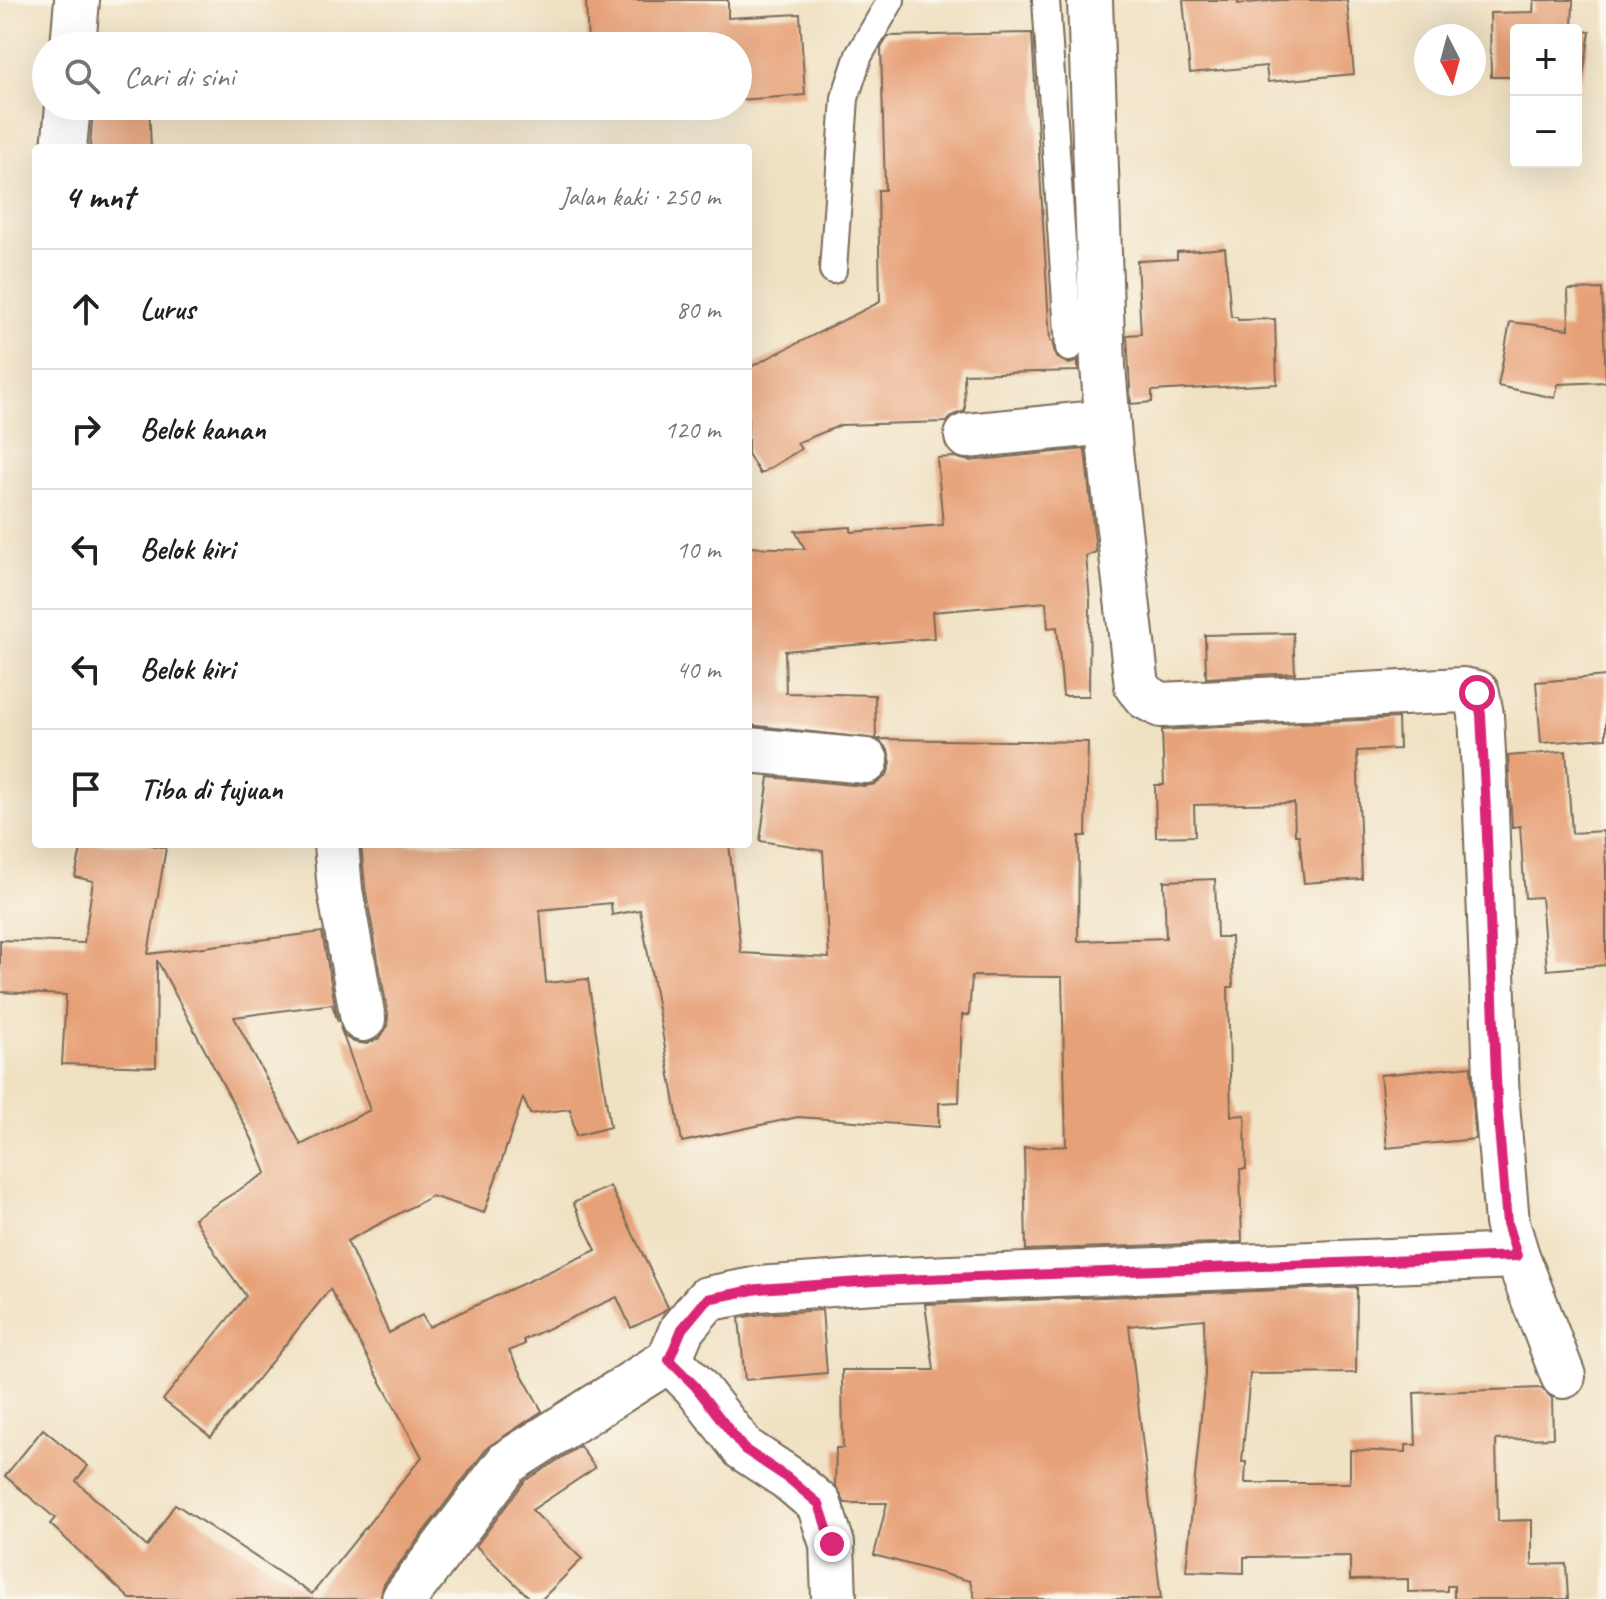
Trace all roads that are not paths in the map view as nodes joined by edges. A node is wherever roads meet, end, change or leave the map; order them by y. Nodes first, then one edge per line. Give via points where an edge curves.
1 (77, 0) edge
2 (891, 0) edge
3 (1046, 0) edge
4 (1090, 0) edge
5 (74, 32) edge
6 (67, 120) edge
7 (64, 144) edge
8 (833, 270) dead end
9 (1069, 348) dead end
10 (1107, 422) junction
11 (967, 436) dead end
12 (752, 750) edge
13 (866, 761) dead end
14 (336, 848) edge
15 (363, 1019) dead end
16 (1517, 1256) junction
17 (669, 1360) junction
18 (1563, 1376) dead end
19 (404, 1599) edge
20 (834, 1599) edge

1 - 5 street
2 - 8 lane via 859,55 845,98
3 - 9 lane
4 - 10 street
6 - 7 street
10 - 11 street
10 - 16 street via 1137,686 1146,697 1161,705 1477,693 1497,1104 1507,1223
12 - 13 street
14 - 15 street
16 - 17 street via 758,1289 707,1299 682,1329
16 - 18 street
17 - 19 street via 508,1462
17 - 20 street via 744,1449 819,1504 832,1544

